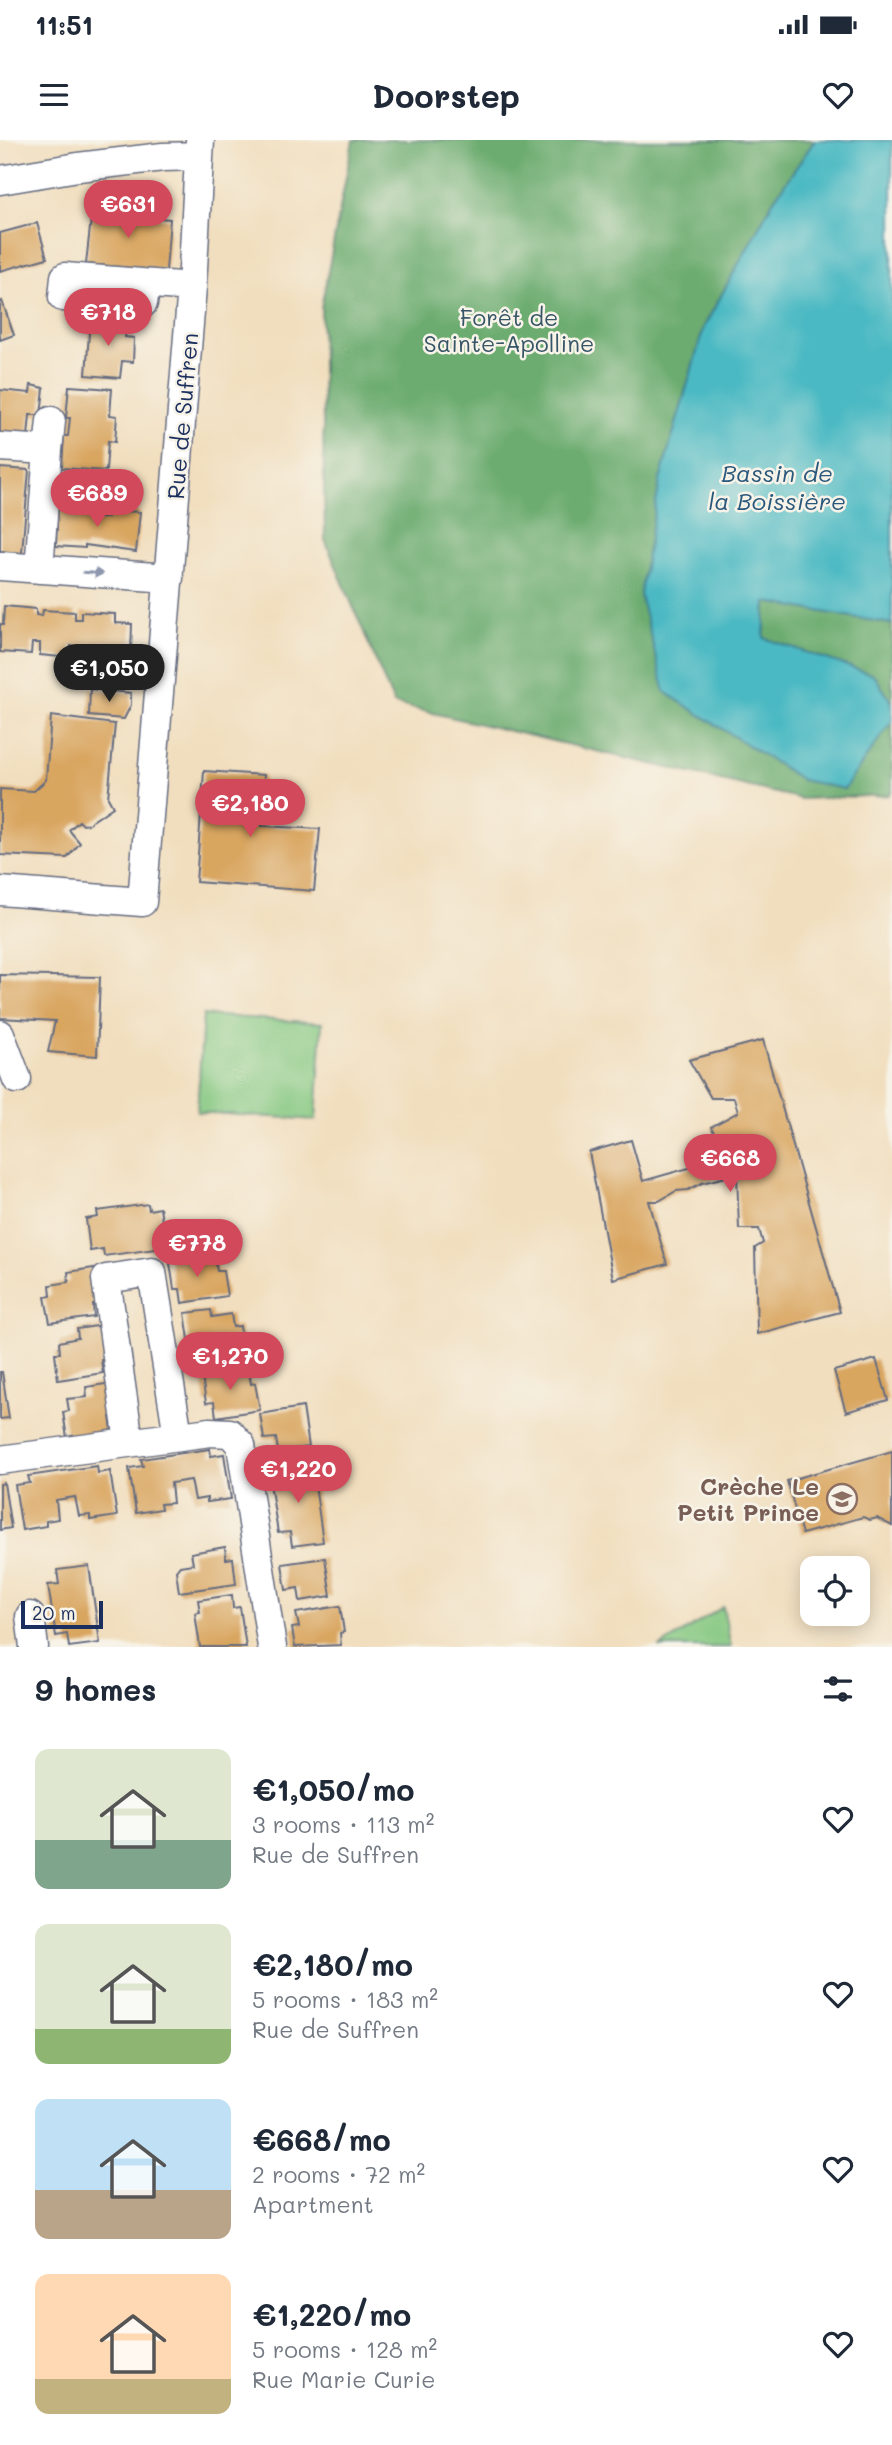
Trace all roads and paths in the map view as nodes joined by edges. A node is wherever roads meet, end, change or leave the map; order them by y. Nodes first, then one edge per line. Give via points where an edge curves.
1 (200, 148) edge
2 (0, 180) edge
3 (146, 284) dead end
4 (192, 287) junction
5 (51, 421) dead end
6 (0, 447) edge
7 (48, 450) junction
8 (0, 566) edge
9 (39, 569) junction
10 (169, 578) junction
11 (0, 891) edge
12 (0, 1034) edge
13 (18, 1079) dead end
14 (177, 1436) junction
15 (129, 1442) junction
16 (0, 1460) edge
17 (30, 1616) dead end
18 (34, 1647) edge
19 (272, 1647) edge

1 - 2 street
1 - 4 street, Rue de Suffren
3 - 4 street
4 - 10 street, Rue de Suffren
5 - 7 street
6 - 7 street
7 - 9 street
8 - 9 street
9 -> 10 street
10 - 11 street, Rue de Suffren via 142,902
12 - 13 street
14 - 15 street
14 - 15 street via 152,1272 106,1279
14 - 19 street via 230,1433 241,1445
15 - 16 street
17 - 18 street

